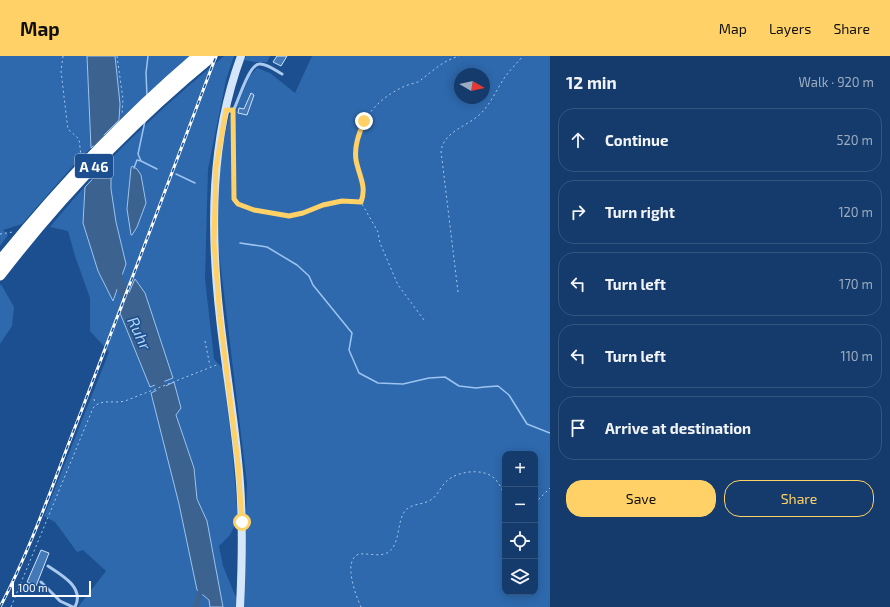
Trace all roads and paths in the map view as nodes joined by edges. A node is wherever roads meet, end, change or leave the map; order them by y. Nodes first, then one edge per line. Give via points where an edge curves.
1 (63, 56) edge
2 (117, 56) edge
3 (198, 56) edge
4 (212, 56) edge
5 (241, 56) edge
6 (459, 56) edge
7 (523, 56) edge
8 (282, 74) dead end
9 (229, 110) junction
10 (122, 118) dead end
11 (81, 157) dead end
12 (361, 202) junction
13 (16, 233) dead end
14 (0, 234) edge
15 (0, 261) edge
16 (0, 275) edge
17 (458, 292) dead end
18 (424, 320) dead end
19 (205, 340) dead end
20 (220, 363) dead end
21 (211, 366) junction
22 (94, 399) dead end
23 (95, 405) junction
24 (550, 488) edge
25 (502, 491) edge
26 (538, 501) edge
27 (48, 566) dead end
28 (41, 582) dead end
29 (10, 607) edge
30 (74, 607) edge
31 (240, 607) edge
32 (361, 607) edge

1 - 11 path via 61,71 68,128 79,139
2 - 10 path via 123,99
3 - 15 highway, A 46, bridge via 100,148 47,204
4 - 16 highway, A 46 via 110,148 56,207
5 - 9 main road
6 - 12 path via 447,61 418,82 385,97 364,121 356,146 356,160 364,194
7 - 17 path via 505,77 484,111 468,124 455,130 442,146
8 - 9 lane via 264,65 253,66 240,96
9 - 12 path via 234,199 238,204 254,210 289,216 342,201
9 - 31 main road via 216,167 214,242 220,318 240,483 243,547
12 - 18 path via 378,232 398,286
13 - 14 path
19 - 21 path
20 - 21 path
21 - 23 path via 125,400 103,401
22 - 23 path
23 - 29 path
24 - 26 path
25 - 32 path via 493,477 481,472 469,472 448,480 432,500 405,510 391,549 386,553 359,554 353,558 351,574
27 - 30 lane via 65,577 75,588 78,601
28 - 30 lane via 60,601

